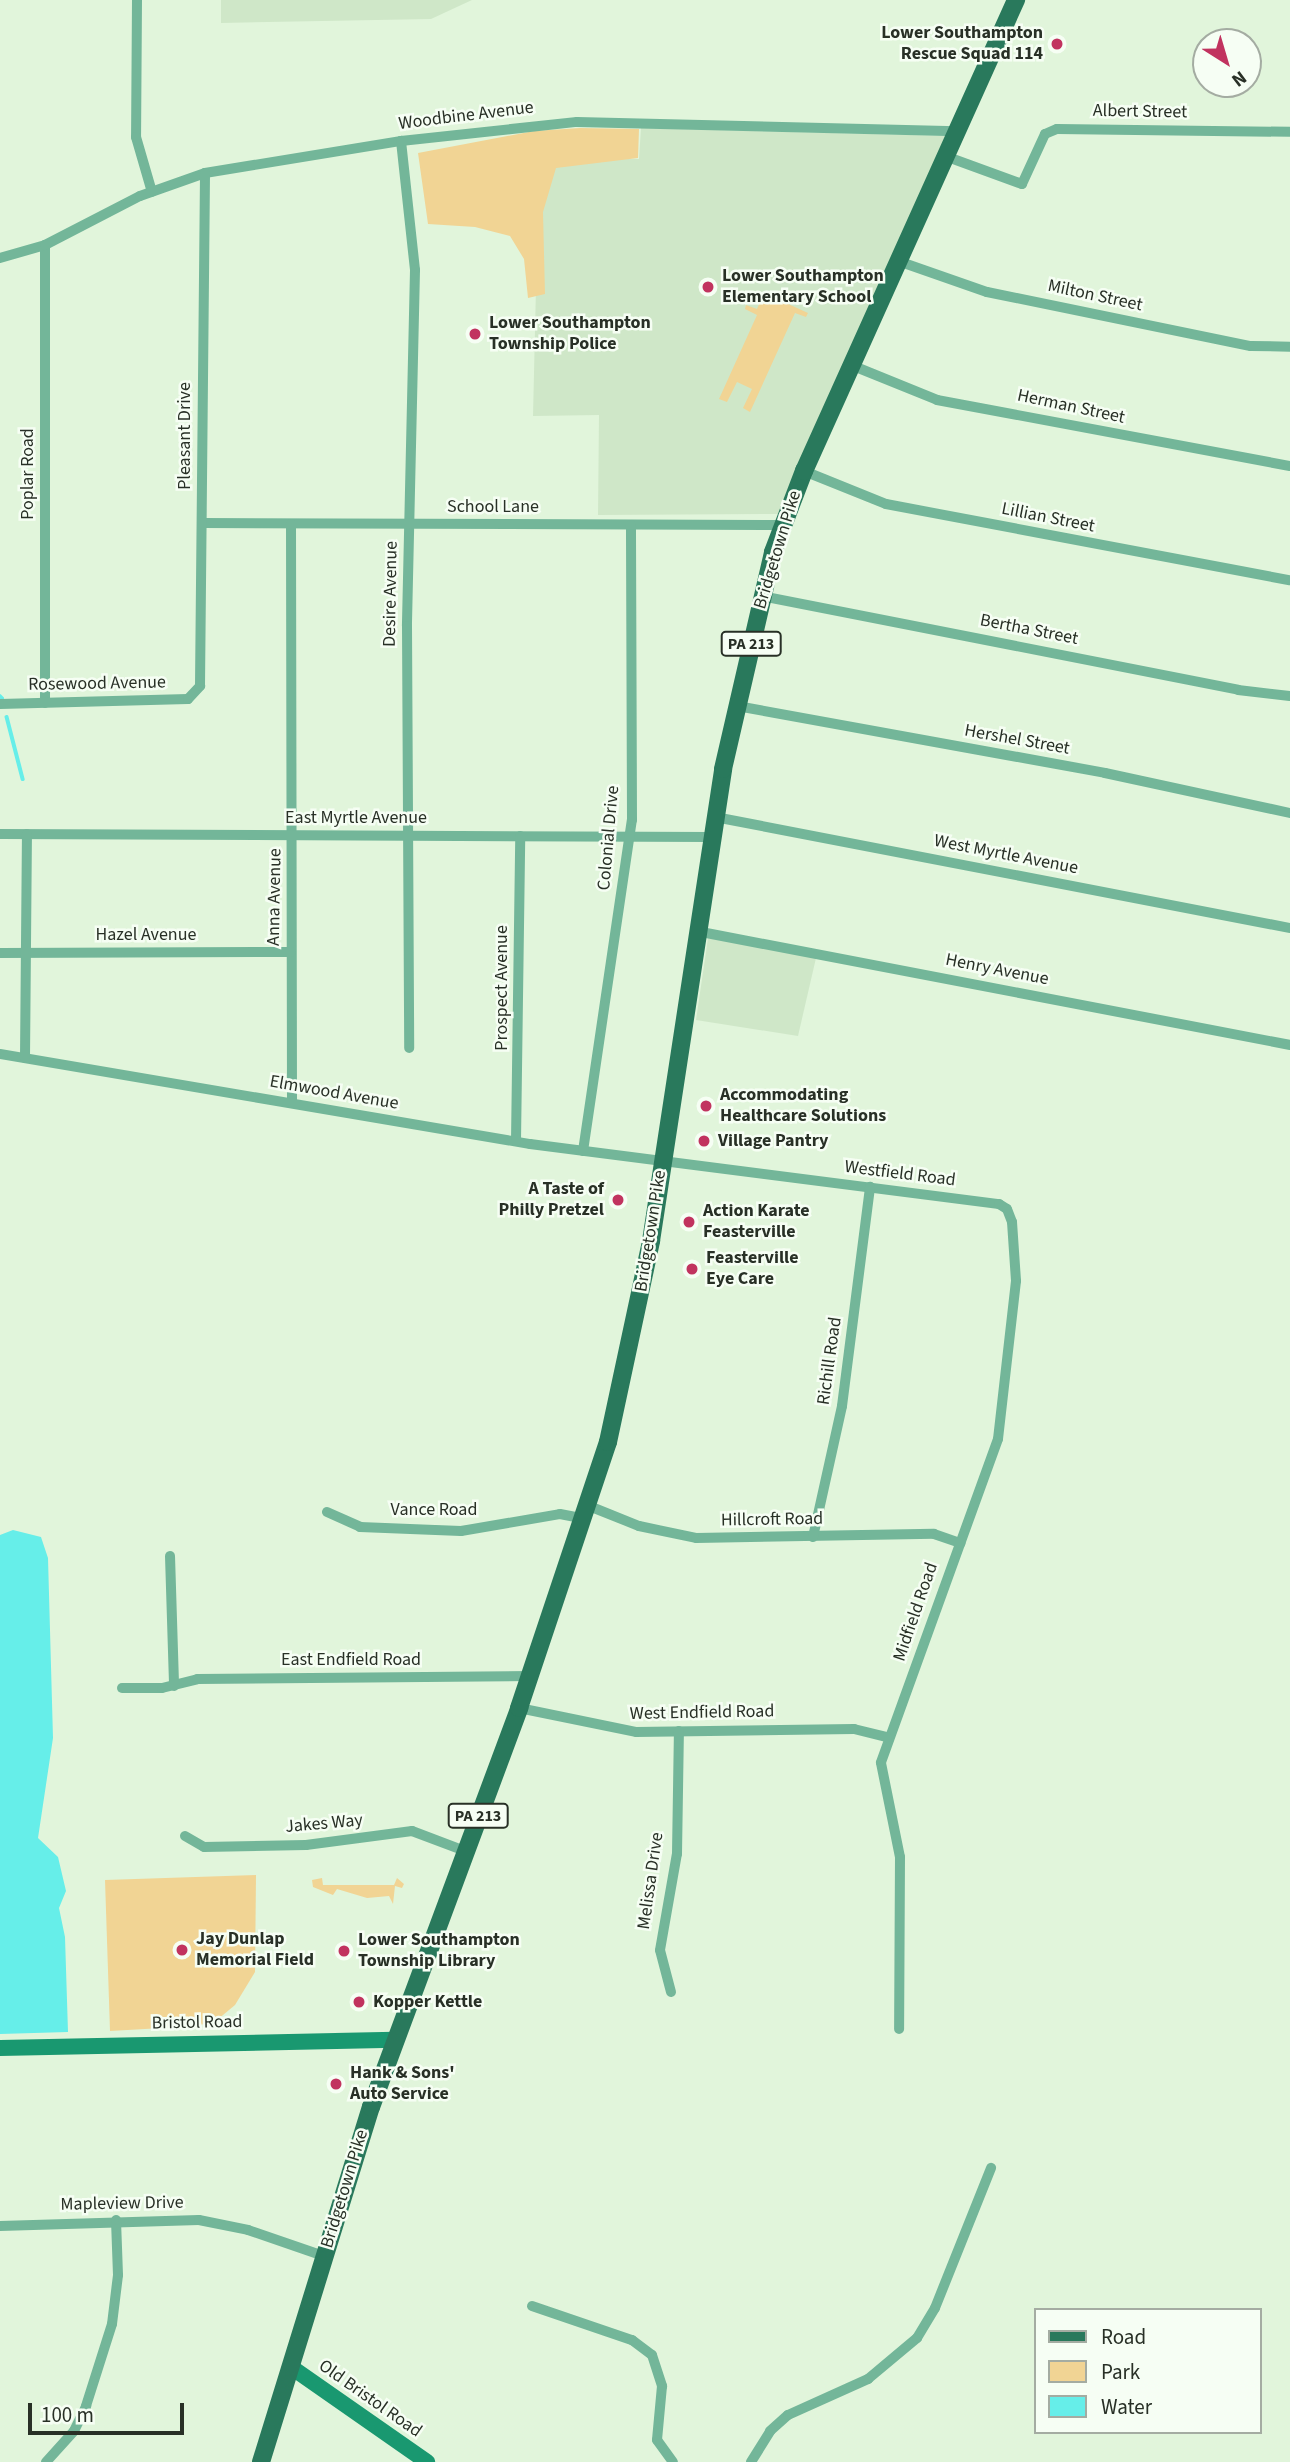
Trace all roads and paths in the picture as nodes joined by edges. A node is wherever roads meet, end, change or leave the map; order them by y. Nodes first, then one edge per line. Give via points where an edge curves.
1 (137, 0) edge
2 (1012, 2) edge
3 (957, 131) junction
4 (1290, 132) edge
5 (401, 141) junction
6 (945, 156) junction
7 (205, 173) junction
8 (152, 192) junction
9 (45, 245) junction
10 (0, 258) edge
11 (898, 261) junction
12 (1290, 347) edge
13 (851, 365) junction
14 (1290, 466) edge
15 (804, 471) junction
16 (203, 523) junction
17 (291, 524) junction
18 (409, 524) junction
19 (631, 524) junction
20 (782, 525) junction
21 (1290, 580) edge
22 (761, 596) junction
23 (1290, 696) edge
24 (194, 697) joint
25 (45, 703) junction
26 (0, 704) edge
27 (737, 705) junction
28 (1290, 813) edge
29 (715, 817) junction
30 (0, 834) edge
31 (27, 834) junction
32 (293, 836) junction
33 (407, 836) junction
34 (520, 836) junction
35 (630, 836) junction
36 (711, 837) junction
37 (1290, 928) edge
38 (696, 931) junction
39 (292, 952) junction
40 (0, 953) edge
41 (27, 953) junction
42 (1290, 1045) edge
43 (409, 1048) dead end
44 (0, 1054) edge
45 (25, 1058) junction
46 (292, 1103) junction
47 (516, 1141) junction
48 (583, 1151) junction
49 (662, 1162) junction
50 (870, 1187) junction
51 (1007, 1209) joint
52 (327, 1511) dead end
53 (587, 1513) junction
54 (813, 1537) junction
55 (960, 1543) junction
56 (170, 1556) dead end
57 (530, 1676) junction
58 (174, 1686) junction
59 (122, 1688) dead end
60 (519, 1708) junction
61 (678, 1731) junction
62 (887, 1737) junction
63 (185, 1836) dead end
64 (465, 1851) junction
65 (671, 1992) dead end
66 (899, 2029) dead end
67 (394, 2040) junction
68 (0, 2048) edge
69 (991, 2168) dead end
70 (116, 2220) junction
71 (0, 2226) edge
72 (324, 2256) junction
73 (532, 2306) dead end
74 (291, 2367) junction
75 (46, 2462) edge
76 (261, 2462) edge
77 (427, 2462) edge
78 (673, 2462) edge
79 (751, 2462) edge

1 - 8 street via 136,137
2 - 3 main road, Bridgetown Pike / PA 213
3 - 5 street, Woodbine Avenue via 577,122
3 - 6 main road, Bridgetown Pike / PA 213
4 - 6 street, Albert Street via 1057,129 1045,134 1023,184
5 - 7 street, Woodbine Avenue
5 - 18 street, Desire Avenue via 415,249
6 - 11 main road, Bridgetown Pike / PA 213
7 - 8 street, Woodbine Avenue
7 - 16 street, Pleasant Drive
8 - 9 street, Woodbine Avenue
9 - 10 street, Woodbine Avenue
9 - 25 street, Poplar Road
11 - 12 street, Milton Street via 986,292 1251,346
11 - 13 main road, Bridgetown Pike / PA 213
13 - 14 street, Herman Street via 937,400
13 - 15 main road, Bridgetown Pike / PA 213
15 - 20 main road, Bridgetown Pike / PA 213
15 - 21 street, Lillian Street via 886,504
16 - 17 street, School Lane
16 - 24 street, Pleasant Drive via 201,686
17 - 18 street, School Lane
17 - 32 street, Anna Avenue
18 - 19 street, School Lane
18 - 33 street, Desire Avenue
19 - 20 street, School Lane
19 - 35 street, Colonial Drive
20 - 22 main road, Bridgetown Pike / PA 213
22 - 23 street, Bertha Street
22 - 27 main road, Bridgetown Pike / PA 213
24 - 25 street, Rosewood Avenue
25 - 26 street, Rosewood Avenue
27 - 28 street, Hershel Street via 1105,773
27 - 29 main road, Bridgetown Pike / PA 213
29 - 36 main road, Bridgetown Pike / PA 213
29 - 37 street, West Myrtle Avenue
30 - 31 street, East Myrtle Avenue
31 - 32 street, East Myrtle Avenue
31 - 41 street
32 - 33 street, East Myrtle Avenue
32 - 39 street, Anna Avenue
33 - 34 street, East Myrtle Avenue
33 - 43 street, Desire Avenue
34 - 35 street, East Myrtle Avenue
34 - 47 street, Prospect Avenue
35 - 36 street, East Myrtle Avenue
35 - 48 street, Colonial Drive
36 - 38 main road, Bridgetown Pike / PA 213
38 - 42 street, Henry Avenue
38 - 49 main road, Bridgetown Pike / PA 213
39 - 41 street, Hazel Avenue
39 - 46 street, Anna Avenue
40 - 41 street, Hazel Avenue
41 - 45 street
44 - 45 street, Elmwood Avenue
45 - 46 street, Elmwood Avenue
46 - 47 street, Elmwood Avenue
47 - 48 street, Elmwood Avenue
48 - 49 street, Elmwood Avenue
49 - 50 street, Westfield Road
49 - 53 main road, Bridgetown Pike / PA 213 via 622,1387
50 - 51 street, Westfield Road
50 - 54 street, Richill Road via 842,1406
51 - 55 street, Midfield Road via 1016,1281 1007,1378 992,1460
52 - 53 street, Vance Road via 360,1527 461,1531
53 - 54 street, Hillcroft Road via 677,1535
53 - 57 main road, Bridgetown Pike / PA 213
54 - 55 street, Hillcroft Road via 934,1534
55 - 62 street, Midfield Road via 905,1700
56 - 58 street
57 - 58 street, East Endfield Road via 197,1679
57 - 60 main road, Bridgetown Pike / PA 213
58 - 59 street, East Endfield Road
60 - 61 street, West Endfield Road via 612,1730
60 - 64 main road, Bridgetown Pike / PA 213
61 - 62 street, West Endfield Road via 854,1729
61 - 65 street, Melissa Drive via 677,1854 660,1951
62 - 66 street, Midfield Road via 882,1777 900,1857
63 - 64 street, Jakes Way via 204,1847 306,1845 412,1831
64 - 67 main road, Bridgetown Pike / PA 213
67 - 68 main road, Bristol Road
67 - 72 main road, Bridgetown Pike / PA 213
69 - 79 street via 934,2311 917,2338 868,2379 788,2415 770,2431
70 - 71 street, Mapleview Drive
70 - 72 street, Mapleview Drive via 199,2220 248,2230
70 - 75 street via 118,2275 111,2324 86,2406 74,2431
72 - 74 main road, Bridgetown Pike / PA 213
73 - 78 street via 632,2340 652,2356 662,2386 657,2440
74 - 76 main road, Bridgetown Pike / PA 213
74 - 77 main road, Old Bristol Road

